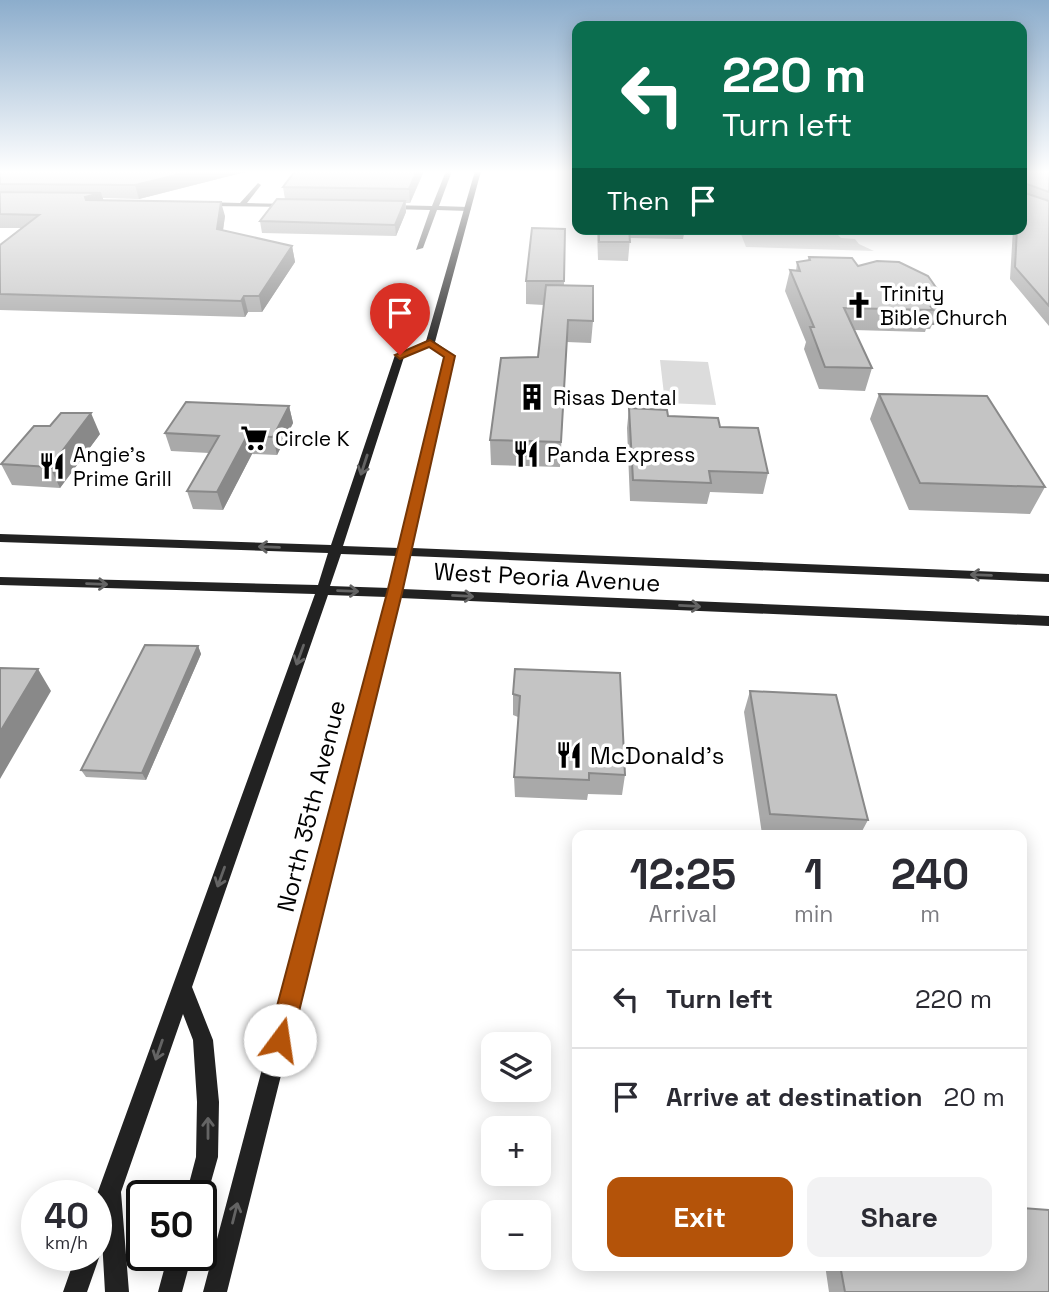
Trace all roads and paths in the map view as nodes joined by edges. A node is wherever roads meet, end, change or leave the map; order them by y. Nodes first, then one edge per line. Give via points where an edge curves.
1 (425, 231) edge
2 (462, 231) edge
3 (419, 248) dead end
4 (430, 343) junction
5 (0, 538) edge
6 (337, 549) junction
7 (405, 552) junction
8 (1049, 578) edge
9 (0, 581) edge
10 (323, 590) junction
11 (395, 593) junction
12 (1049, 621) edge
13 (182, 986) junction
14 (201, 1180) edge
15 (112, 1185) edge
16 (112, 1220) edge
17 (82, 1271) edge
18 (176, 1271) edge
19 (75, 1292) edge
20 (117, 1292) edge
21 (170, 1292) edge
22 (215, 1292) edge

1 - 3 street
2 - 4 main road
4 -> 6 main road, North 35th Avenue via 400,355
4 - 7 main road, North 35th Avenue via 450,356
6 -> 5 main road, West Peoria Avenue
6 - 7 main road, West Peoria Avenue
6 - 10 main road, North 35th Avenue
8 -> 7 main road, West Peoria Avenue
7 - 11 main road, North 35th Avenue
9 -> 10 main road, West Peoria Avenue
10 -> 11 main road, West Peoria Avenue
10 -> 13 main road, North 35th Avenue
11 -> 12 main road, West Peoria Avenue
22 -> 11 main road, North 35th Avenue
14 -> 13 main road via 208,1157 203,1040
13 -> 15 main road, North 35th Avenue
16 - 20 main road
17 - 19 main road
18 - 21 main road

